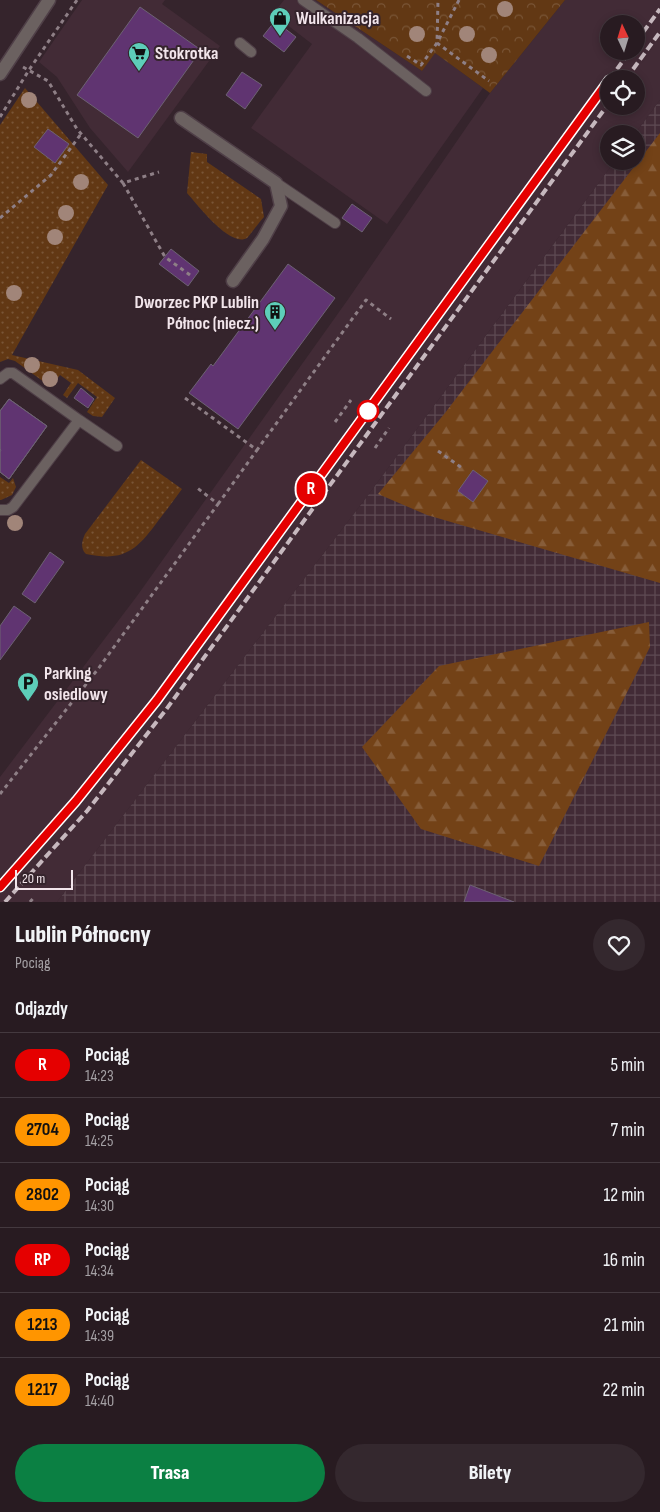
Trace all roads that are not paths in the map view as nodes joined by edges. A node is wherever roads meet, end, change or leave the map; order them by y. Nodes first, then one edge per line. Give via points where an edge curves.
1 (49, 0) edge
2 (303, 0) edge
3 (240, 43) dead end
4 (251, 52) dead end
5 (0, 74) edge
6 (426, 91) dead end
7 (181, 118) dead end
8 (276, 183) junction
9 (335, 223) dead end
10 (233, 281) dead end
11 (0, 379) edge
12 (79, 420) junction
13 (117, 446) dead end
14 (0, 511) edge

1 - 5 street
2 - 6 lane
3 - 4 lane
7 - 8 street
8 - 9 lane
8 - 10 street via 281,206 263,239
11 - 12 lane via 13,373
12 - 13 lane
12 - 14 lane via 13,507

